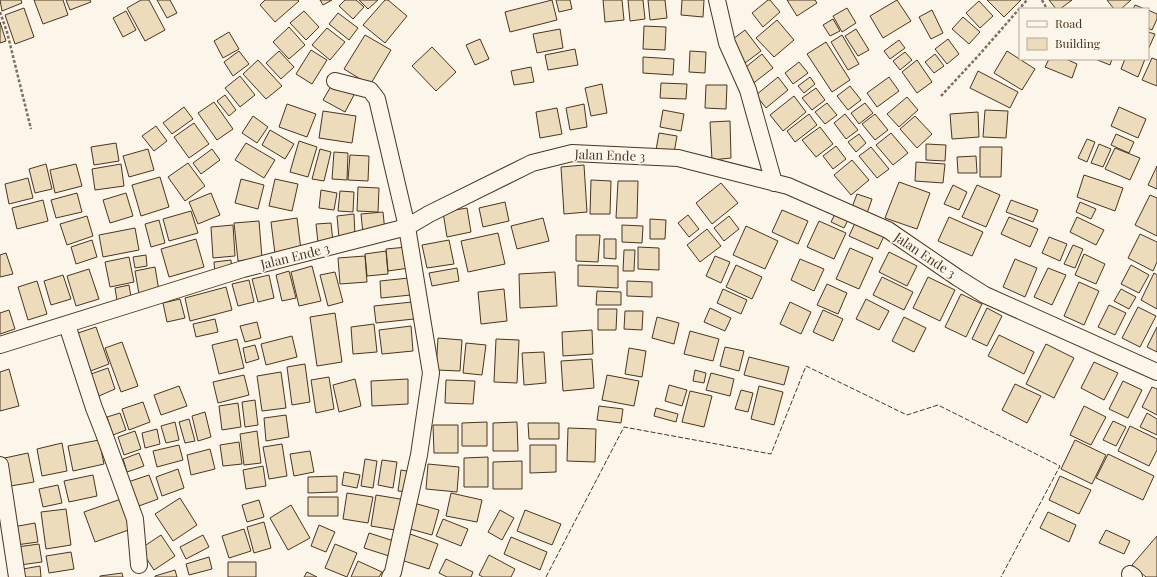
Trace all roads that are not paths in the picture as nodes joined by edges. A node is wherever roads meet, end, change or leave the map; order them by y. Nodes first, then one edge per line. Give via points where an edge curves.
1 (717, 0) edge
2 (335, 81) dead end
3 (774, 183) junction
4 (407, 228) junction
5 (67, 325) junction
6 (0, 345) edge
7 (1157, 372) edge
8 (0, 465) edge
9 (139, 565) dead end
10 (17, 577) edge
11 (390, 577) edge

1 - 3 street via 727,43 748,90
2 - 4 street via 370,90 377,99
3 - 4 street, Jalan Ende 3 via 678,158 572,153 532,162 429,214
3 - 7 street, Jalan Ende 3 via 788,186 888,230 985,294
4 - 5 street, Jalan Ende 3 via 243,269
4 - 11 street via 431,373 419,455
5 - 6 street, Jalan Ende 3
5 - 9 street via 135,519
8 - 10 street

